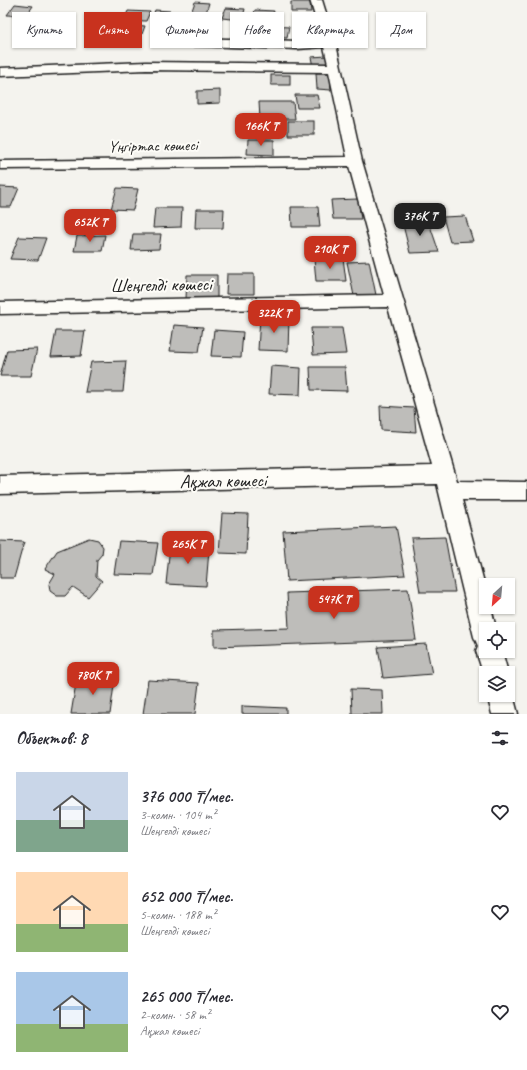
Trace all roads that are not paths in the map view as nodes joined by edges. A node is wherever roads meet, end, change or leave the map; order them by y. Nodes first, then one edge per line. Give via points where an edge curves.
1 (316, 0) edge
2 (320, 12) edge
3 (222, 43) edge
4 (292, 45) edge
5 (330, 48) edge
6 (335, 68) junction
7 (0, 72) edge
8 (355, 161) junction
9 (0, 165) edge
10 (395, 301) junction
11 (0, 308) edge
12 (447, 482) junction
13 (0, 485) edge
14 (527, 492) edge
15 (482, 622) edge
16 (502, 702) edge
17 (505, 714) edge

1 - 2 street
3 - 4 street
5 - 6 street
6 - 7 street via 146,66
6 - 8 street
8 - 9 street, Үңгіртас көшесі
8 - 10 street
10 - 11 street, Шеңгелді көшесі
10 - 12 street
12 - 13 street, Ақжал көшесі
12 - 14 street, Ақжал көшесі
12 - 15 street
16 - 17 street

